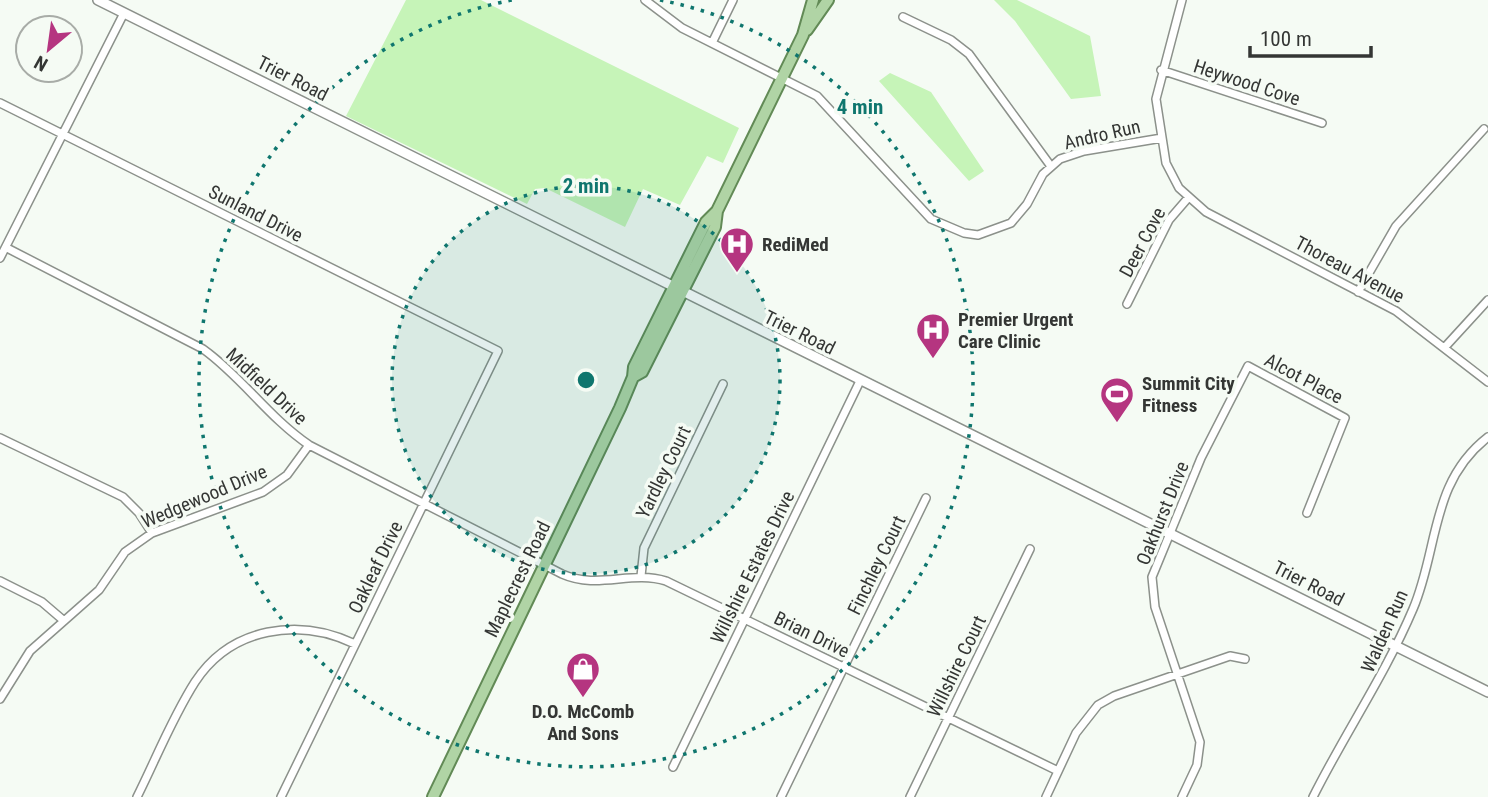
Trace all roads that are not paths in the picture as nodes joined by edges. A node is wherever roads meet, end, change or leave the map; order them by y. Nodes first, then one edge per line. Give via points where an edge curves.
1 (99, 0) edge
2 (645, 0) edge
3 (733, 0) edge
4 (813, 0) edge
5 (828, 0) edge
6 (1182, 0) edge
7 (124, 13) junction
8 (903, 17) dead end
9 (803, 35) junction
10 (712, 43) junction
11 (1161, 70) junction
12 (783, 78) junction
13 (0, 103) edge
14 (1322, 123) dead end
15 (1484, 129) dead end
16 (64, 134) junction
17 (1162, 138) junction
18 (1050, 165) junction
19 (1188, 198) junction
20 (7, 248) junction
21 (0, 258) edge
22 (678, 290) junction
23 (1359, 292) junction
24 (1488, 299) edge
25 (1127, 304) dead end
26 (1445, 347) junction
27 (498, 351) joint
28 (1248, 366) joint
29 (860, 381) junction
30 (1488, 382) edge
31 (723, 384) dead end
32 (1488, 437) edge
33 (0, 438) edge
34 (309, 445) junction
35 (926, 498) dead end
36 (424, 504) junction
37 (1307, 513) dead end
38 (152, 533) junction
39 (1170, 533) junction
40 (1030, 549) dead end
41 (544, 564) junction
42 (641, 576) junction
43 (0, 581) edge
44 (744, 619) junction
45 (63, 620) junction
46 (355, 644) junction
47 (1395, 646) junction
48 (1245, 659) dead end
49 (844, 667) junction
50 (1178, 673) junction
51 (1488, 692) edge
52 (0, 699) edge
53 (949, 718) junction
54 (673, 767) dead end
55 (1058, 771) junction
56 (137, 797) edge
57 (281, 797) edge
58 (432, 797) edge
59 (781, 797) edge
60 (910, 797) edge
61 (1046, 797) edge
62 (1182, 797) edge
63 (1313, 797) edge

1 - 7 street, Trier Road
2 - 10 street
3 - 10 street
4 - 9 main road, Maplecrest Road
5 - 9 main road, Maplecrest Road
6 - 11 street
7 - 16 street
7 - 22 street, Trier Road
8 - 18 street via 969,54
9 - 12 main road, Maplecrest Road
10 - 12 street
11 - 14 street, Heywood Cove
11 - 17 street via 1156,99
12 - 18 street via 828,104 931,219 949,229 978,235 1007,226 1021,213
12 - 22 main road, Maplecrest Road via 717,211 715,227
13 - 16 street, Sunland Drive
15 - 23 street via 1396,226
16 - 20 street
16 - 27 street, Sunland Drive
17 - 18 street, Andro Run via 1084,151
17 - 19 street via 1173,178
19 - 23 street, Thoreau Avenue via 1206,212
19 - 25 street, Deer Cove via 1169,220
20 - 21 street
20 - 34 street, Midfield Drive via 203,349 275,420
22 - 29 street, Trier Road
22 - 41 main road, Maplecrest Road via 642,372 634,377
23 - 26 street, Thoreau Avenue via 1396,311
24 - 26 street
26 - 30 street, Thoreau Avenue
27 - 36 street, Oakleaf Drive
28 - 37 street, Alcot Place via 1345,418
28 - 39 street, Oakhurst Drive via 1201,458
29 - 39 street, Trier Road
29 - 44 street, Willshire Estates Drive
31 - 42 street, Yardley Court via 644,548
32 - 47 street, Walden Run via 1448,486 1417,600
33 - 38 street via 123,497
34 - 36 street, Midfield Drive
34 - 38 street, Wedgewood Drive via 287,475 263,492
35 - 49 street, Finchley Court
36 - 41 street, Midfield Drive
36 - 46 street, Oakleaf Drive
38 - 45 street, Wedgewood Drive via 125,552 99,590
39 - 47 street, Trier Road
39 - 50 street, Oakhurst Drive via 1152,589
40 - 53 street, Willshire Court
41 - 42 street, Brian Drive via 588,582
41 - 58 main road, Maplecrest Road
42 - 44 street, Brian Drive via 666,581
43 - 45 street via 42,602
44 - 49 street, Brian Drive
44 - 54 street, Willshire Estates Drive
45 - 52 street, Wedgewood Drive via 30,651
46 - 56 street via 329,631 285,629 234,645 194,683
46 - 57 street, Oakleaf Drive
47 - 51 street, Trier Road
47 - 63 street, Walden Run
48 - 50 street via 1230,656
49 - 53 street, Brian Drive
49 - 59 street, Finchley Court
50 - 55 street via 1098,705 1080,726
50 - 62 street, Oakhurst Drive via 1200,742 1197,765
53 - 55 street, Brian Drive
53 - 60 street, Willshire Court
55 - 61 street

